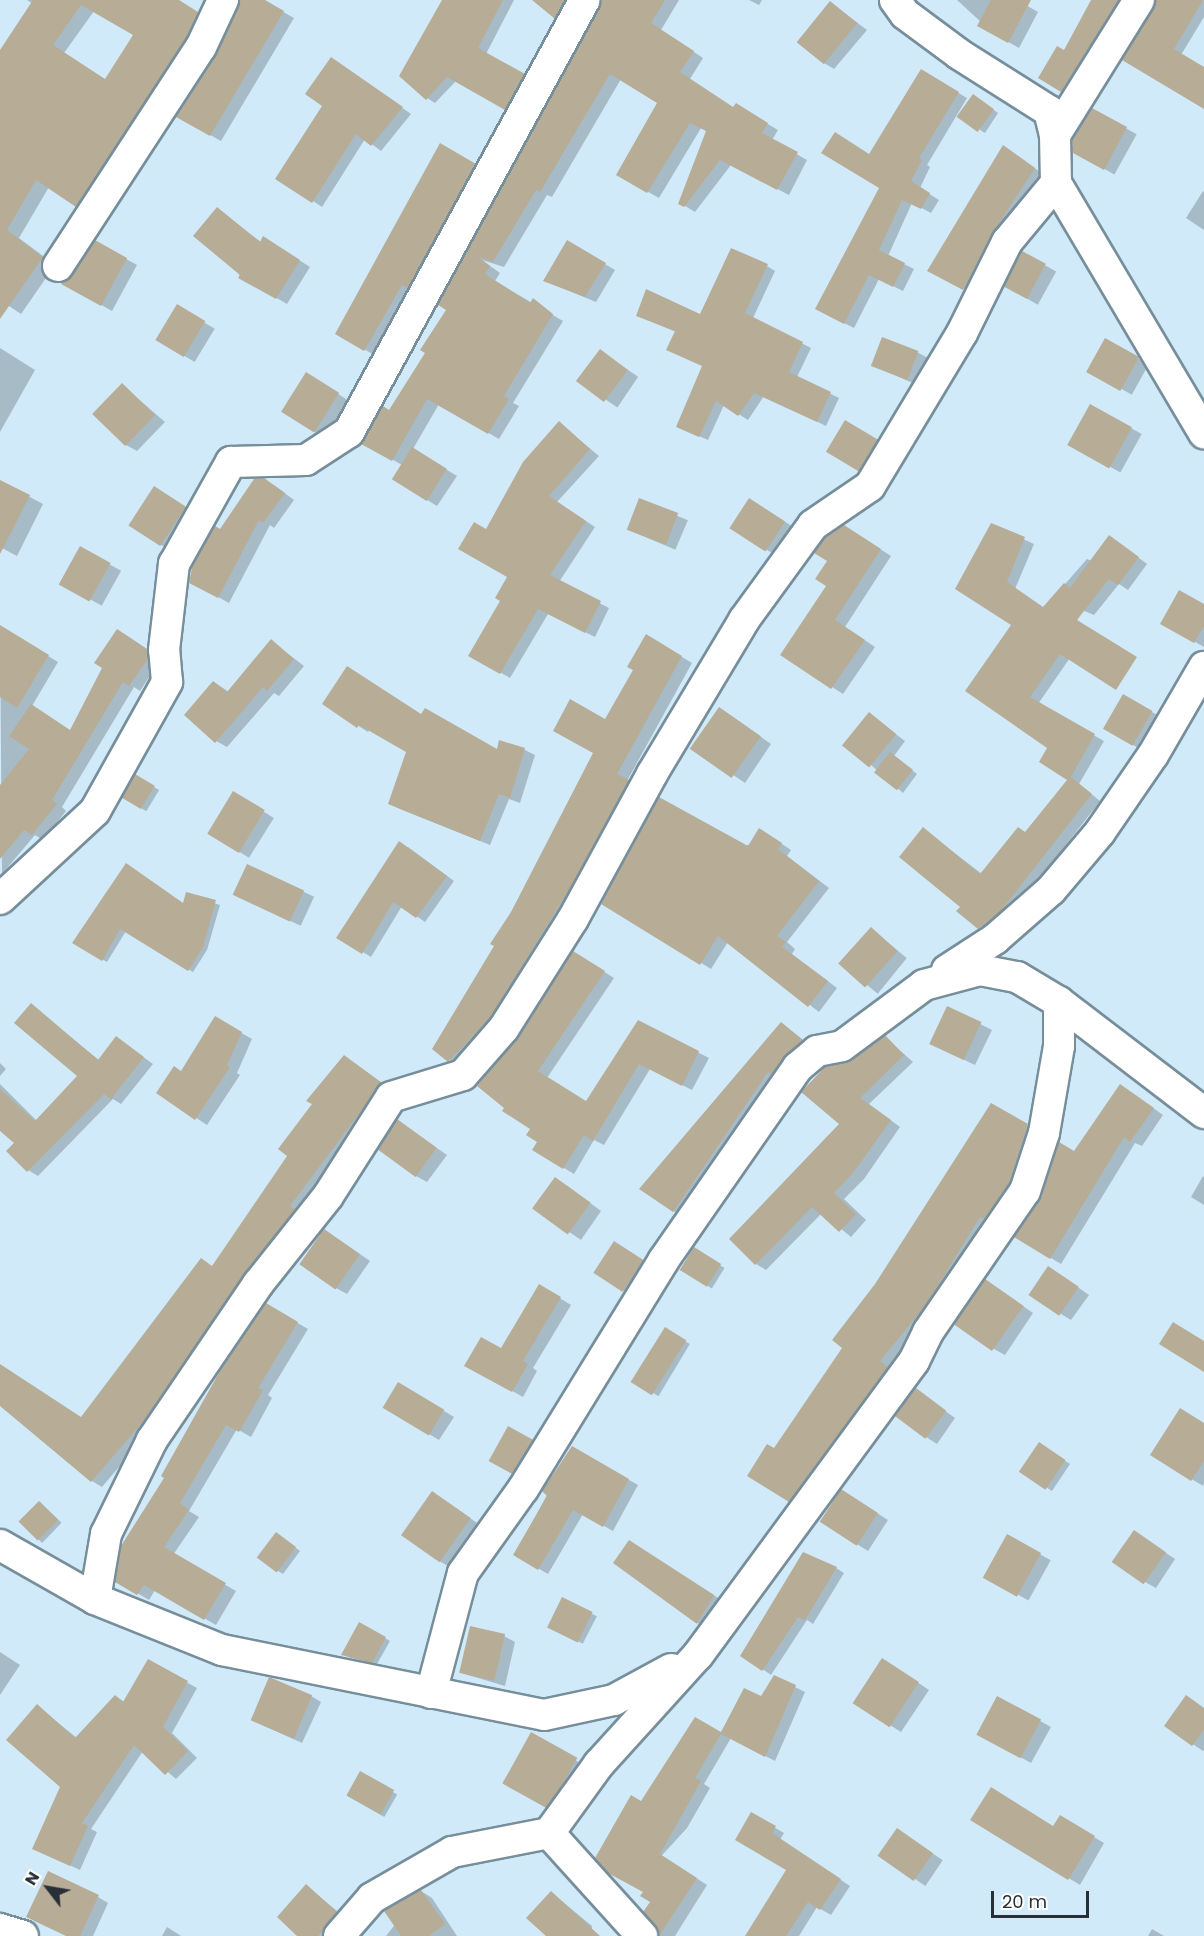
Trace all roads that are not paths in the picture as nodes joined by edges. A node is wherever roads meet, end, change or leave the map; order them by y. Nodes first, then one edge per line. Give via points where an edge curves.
1 (223, 0) edge
2 (585, 0) edge
3 (895, 0) edge
4 (1139, 0) edge
5 (1055, 135) junction
6 (1056, 183) junction
7 (58, 266) dead end
8 (1204, 433) edge
9 (1204, 667) edge
10 (0, 899) edge
11 (924, 985) junction
12 (1059, 1002) junction
13 (1204, 1113) edge
14 (0, 1545) edge
15 (95, 1599) junction
16 (698, 1655) junction
17 (431, 1693) junction
18 (549, 1833) junction
19 (0, 1929) edge
20 (23, 1936) edge
21 (339, 1936) edge
22 (642, 1936) edge

1 - 7 street via 201,47
2 - 10 street via 349,432 306,460 231,462 174,564 164,650 167,682 95,812
3 - 5 street via 905,14 959,54 1049,111
4 - 5 street
5 - 6 street
6 - 8 street
6 - 15 street via 1008,242 962,333 870,486 813,525 744,620 652,774 573,919 504,1028 463,1075 391,1097 328,1196 224,1333 152,1440 106,1534
9 - 11 street via 1153,755 1100,832 1051,890 995,939
11 - 12 street via 980,970 1017,976
11 - 17 street via 842,1046 818,1051 798,1067 663,1261 523,1489 462,1573
12 - 13 street
12 - 16 street via 1059,1046 1044,1133 1025,1191 928,1332 914,1361
14 - 15 street
15 - 17 street via 222,1650
16 - 17 street via 614,1700 544,1715
16 - 18 street via 599,1764
18 - 21 street via 452,1852 372,1898
18 - 22 street
19 - 20 street

